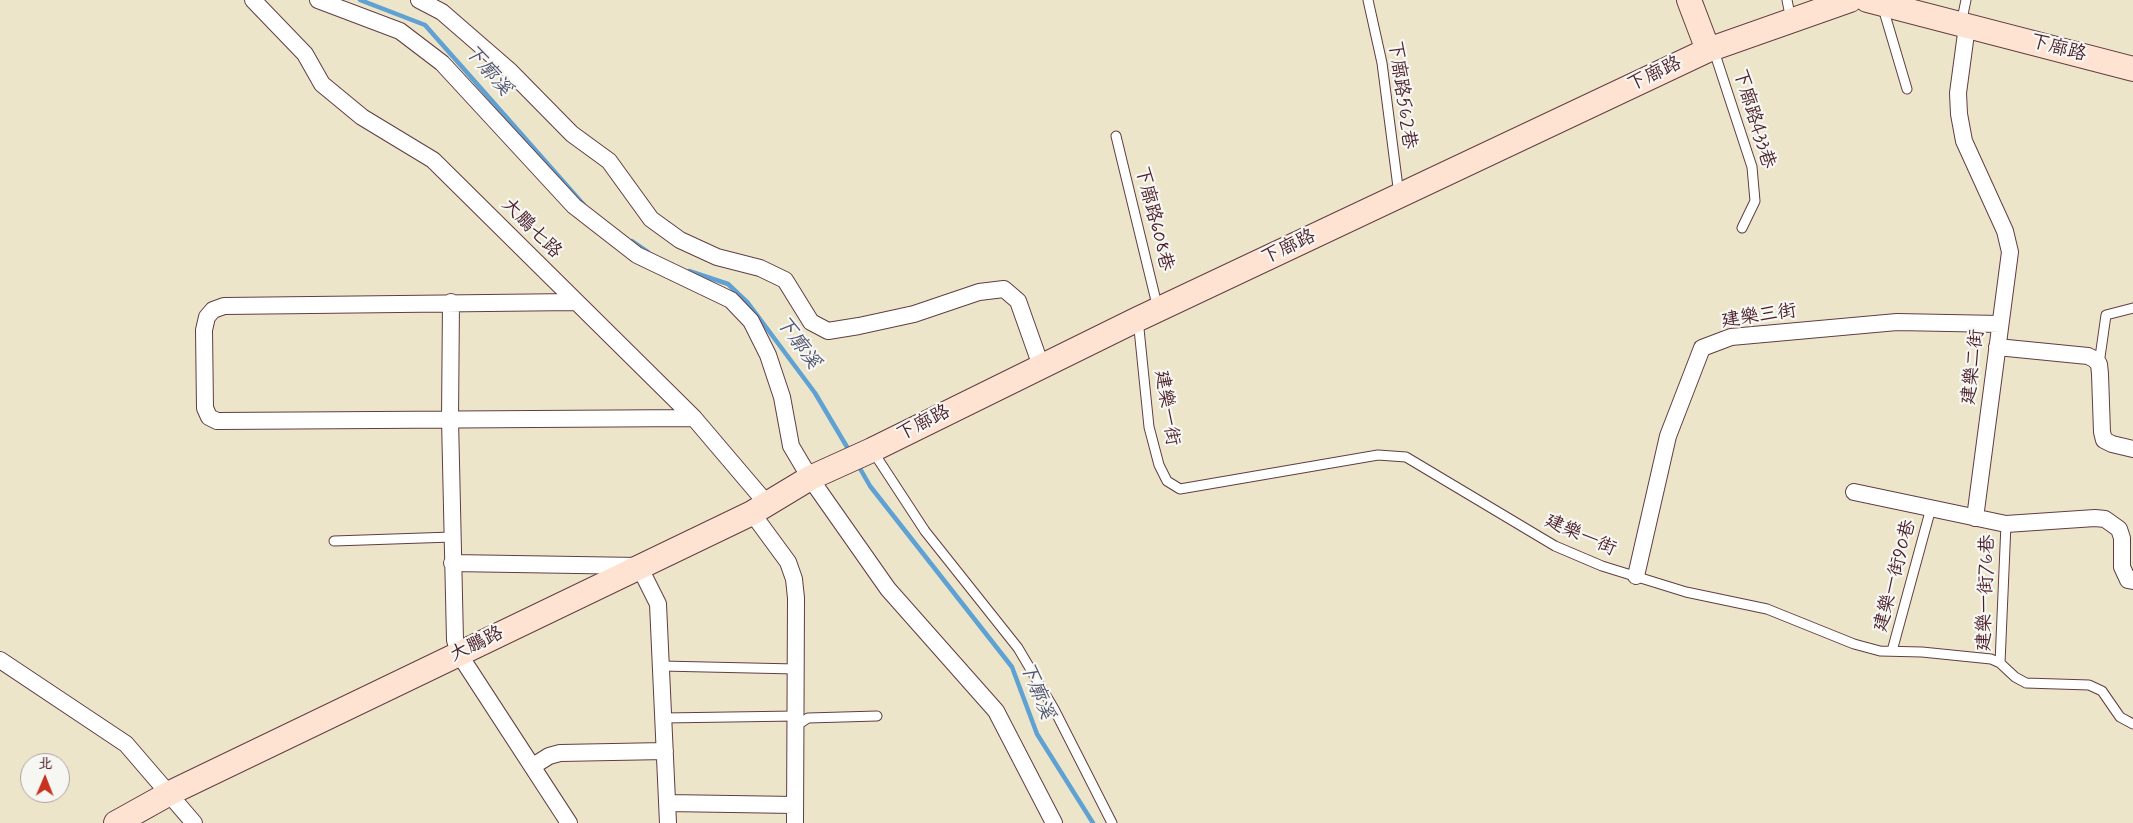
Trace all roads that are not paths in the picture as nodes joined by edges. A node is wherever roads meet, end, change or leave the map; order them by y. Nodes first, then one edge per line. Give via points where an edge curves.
1 (253, 0) edge
2 (318, 0) edge
3 (419, 0) edge
4 (1368, 0) edge
5 (1689, 0) edge
6 (1850, 0) edge
7 (1966, 0) edge
8 (1874, 1) edge
9 (1906, 5) edge
10 (1789, 10) edge
11 (1964, 25) junction
12 (1711, 49) junction
13 (2133, 69) edge
14 (1907, 90) dead end
15 (1116, 136) dead end
16 (1399, 196) junction
17 (1742, 228) dead end
18 (450, 302) junction
19 (575, 302) junction
20 (2133, 308) edge
21 (1148, 314) junction
22 (2000, 324) junction
23 (1997, 347) junction
24 (2099, 364) junction
25 (1041, 366) junction
26 (694, 418) junction
27 (450, 419) junction
28 (2133, 449) edge
29 (872, 450) junction
30 (838, 466) joint
31 (810, 478) junction
32 (1854, 492) dead end
33 (1931, 508) junction
34 (760, 509) junction
35 (1975, 518) junction
36 (2006, 524) junction
37 (452, 537) junction
38 (334, 540) dead end
39 (452, 563) junction
40 (639, 566) junction
41 (1636, 576) junction
42 (2133, 581) edge
43 (1892, 652) junction
44 (459, 654) junction
45 (0, 660) edge
46 (2000, 663) junction
47 (661, 666) junction
48 (796, 669) junction
49 (877, 716) dead end
50 (664, 718) junction
51 (796, 721) junction
52 (2133, 724) edge
53 (665, 751) junction
54 (533, 766) junction
55 (170, 794) junction
56 (667, 803) junction
57 (795, 805) junction
58 (116, 823) edge
59 (194, 823) edge
60 (569, 823) edge
61 (668, 823) edge
62 (795, 823) edge
63 (1054, 823) edge
64 (1112, 823) edge

1 - 19 street, 大鵬七路 via 304,54 322,84 362,117 433,160
2 - 31 street via 400,31 442,63 574,206 637,255 731,300 751,321 768,355 782,398 791,446
3 - 25 street via 442,12 510,71 572,134 609,161 651,219 680,240 717,257 760,268 786,280 811,322 828,331 859,326 914,314 979,292 1004,290 1018,301
4 - 16 lane, 下廍路562巷 via 1382,63
5 - 12 street
6 - 10 street, 下廍路
7 - 11 lane
8 - 9 street, 下廍路
8 - 14 lane
9 - 11 street, 下廍路
10 - 12 street, 下廍路
11 - 13 street, 下廍路
11 - 22 street, 建樂二街 via 1958,93 1964,141 2010,252
12 - 16 street, 下廍路
12 - 17 lane, 下廍路433巷 via 1752,167 1755,200
15 - 21 lane, 下廍路608巷
16 - 21 street, 下廍路
18 - 19 street
18 - 27 street
18 - 27 street via 224,306 206,317 204,330 205,408 209,417 218,421
19 - 26 street, 大鵬七路
20 - 24 lane via 2106,315
21 - 25 street, 下廍路
21 - 41 lane, 建樂一街 via 1149,427 1167,482 1180,489 1378,455 1406,457 1555,546
22 - 23 street, 建樂二街
22 - 41 street, 建樂三街 via 1897,322 1731,337 1702,348 1668,436
23 - 24 street via 2088,356
23 - 35 street, 建樂二街
24 - 28 street via 2104,440
25 - 29 street, 下廍路
26 - 27 street
26 - 34 street, 大鵬七路
27 - 37 street
29 - 30 street, 下廍路
29 - 64 lane via 925,531 1018,648 1054,709
30 - 31 street, 大鵬路
31 - 34 street, 大鵬路
31 - 63 street via 888,589 996,711
32 - 33 street
33 - 35 street
33 - 43 lane, 建樂一街90巷
34 - 40 street, 大鵬路
34 - 48 street, 大鵬七路 via 794,578
35 - 36 street
36 - 42 street via 2105,519 2120,529 2122,567 2128,580
36 - 46 lane, 建樂一街76巷
37 - 38 lane
37 - 39 street
39 - 40 street
39 - 44 street
40 - 44 street, 大鵬路
40 - 47 street via 658,604
41 - 43 lane, 建樂一街 via 1686,592 1767,610 1854,644
43 - 46 lane, 建樂一街 via 1991,659
44 - 54 street
44 - 55 street, 大鵬路
45 - 55 street via 126,744
46 - 52 lane, 建樂一街 via 2026,683 2089,685 2102,691 2120,717
47 - 48 lane
47 - 50 street
48 - 51 street, 大鵬七路
49 - 51 lane
50 - 51 lane
50 - 53 street
51 - 57 street, 大鵬七路
53 - 54 street via 560,753
53 - 56 street
54 - 60 street
55 - 58 street, 大鵬路
55 - 59 street
56 - 57 street
56 - 61 street
57 - 62 street, 大鵬七路

